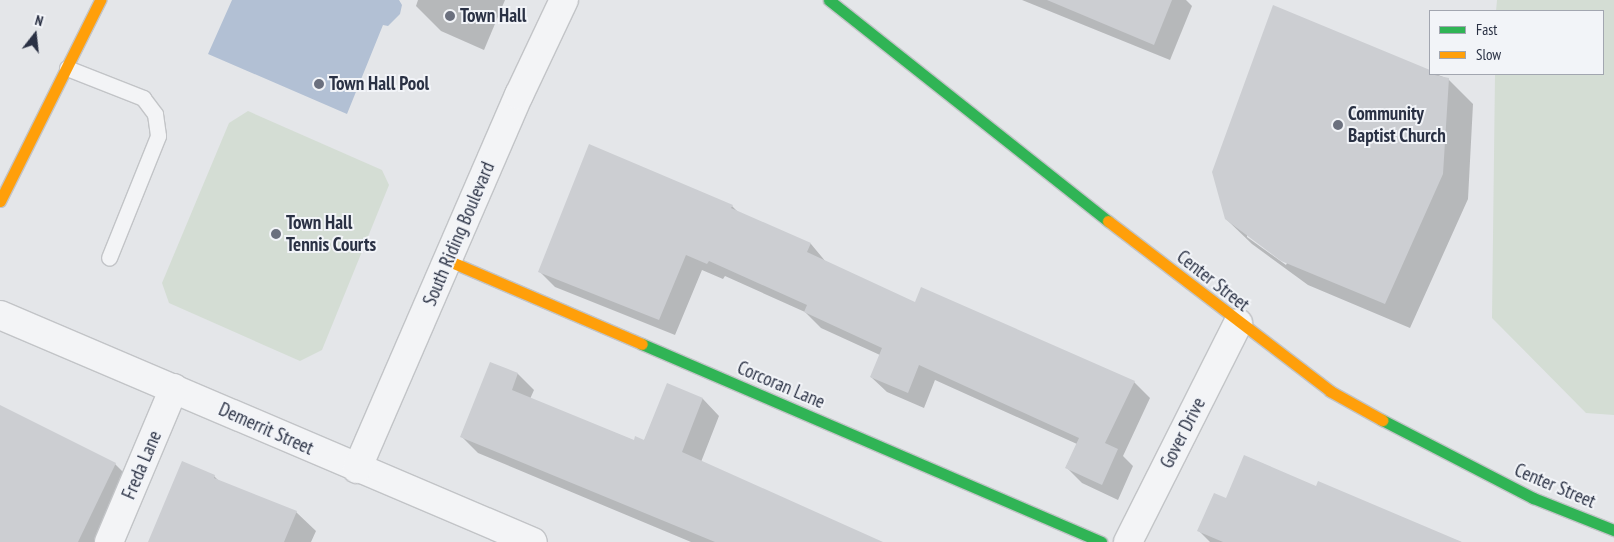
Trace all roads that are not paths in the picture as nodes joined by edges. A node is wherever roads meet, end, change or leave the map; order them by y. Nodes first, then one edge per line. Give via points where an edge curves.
1 (100, 0) edge
2 (564, 0) edge
3 (829, 0) edge
4 (67, 68) junction
5 (0, 201) edge
6 (109, 258) dead end
7 (447, 260) junction
8 (0, 315) edge
9 (1238, 323) junction
10 (174, 388) junction
11 (357, 469) junction
12 (1614, 530) edge
13 (109, 542) edge
14 (533, 542) edge
15 (1101, 542) edge
16 (1128, 542) edge

1 - 4 street
2 - 7 street, South Riding Boulevard
3 - 9 street, Center Street
4 - 5 street
4 - 6 lane via 143,98 155,114 155,143
7 - 11 street, South Riding Boulevard
7 - 15 street, Corcoran Lane
8 - 10 street, Demerrit Street
9 - 12 street, Center Street via 1330,391 1428,447 1533,498
9 - 16 street, Gover Drive
10 - 11 street, Demerrit Street
10 - 13 street, Freda Lane
11 - 14 street, Demerrit Street

